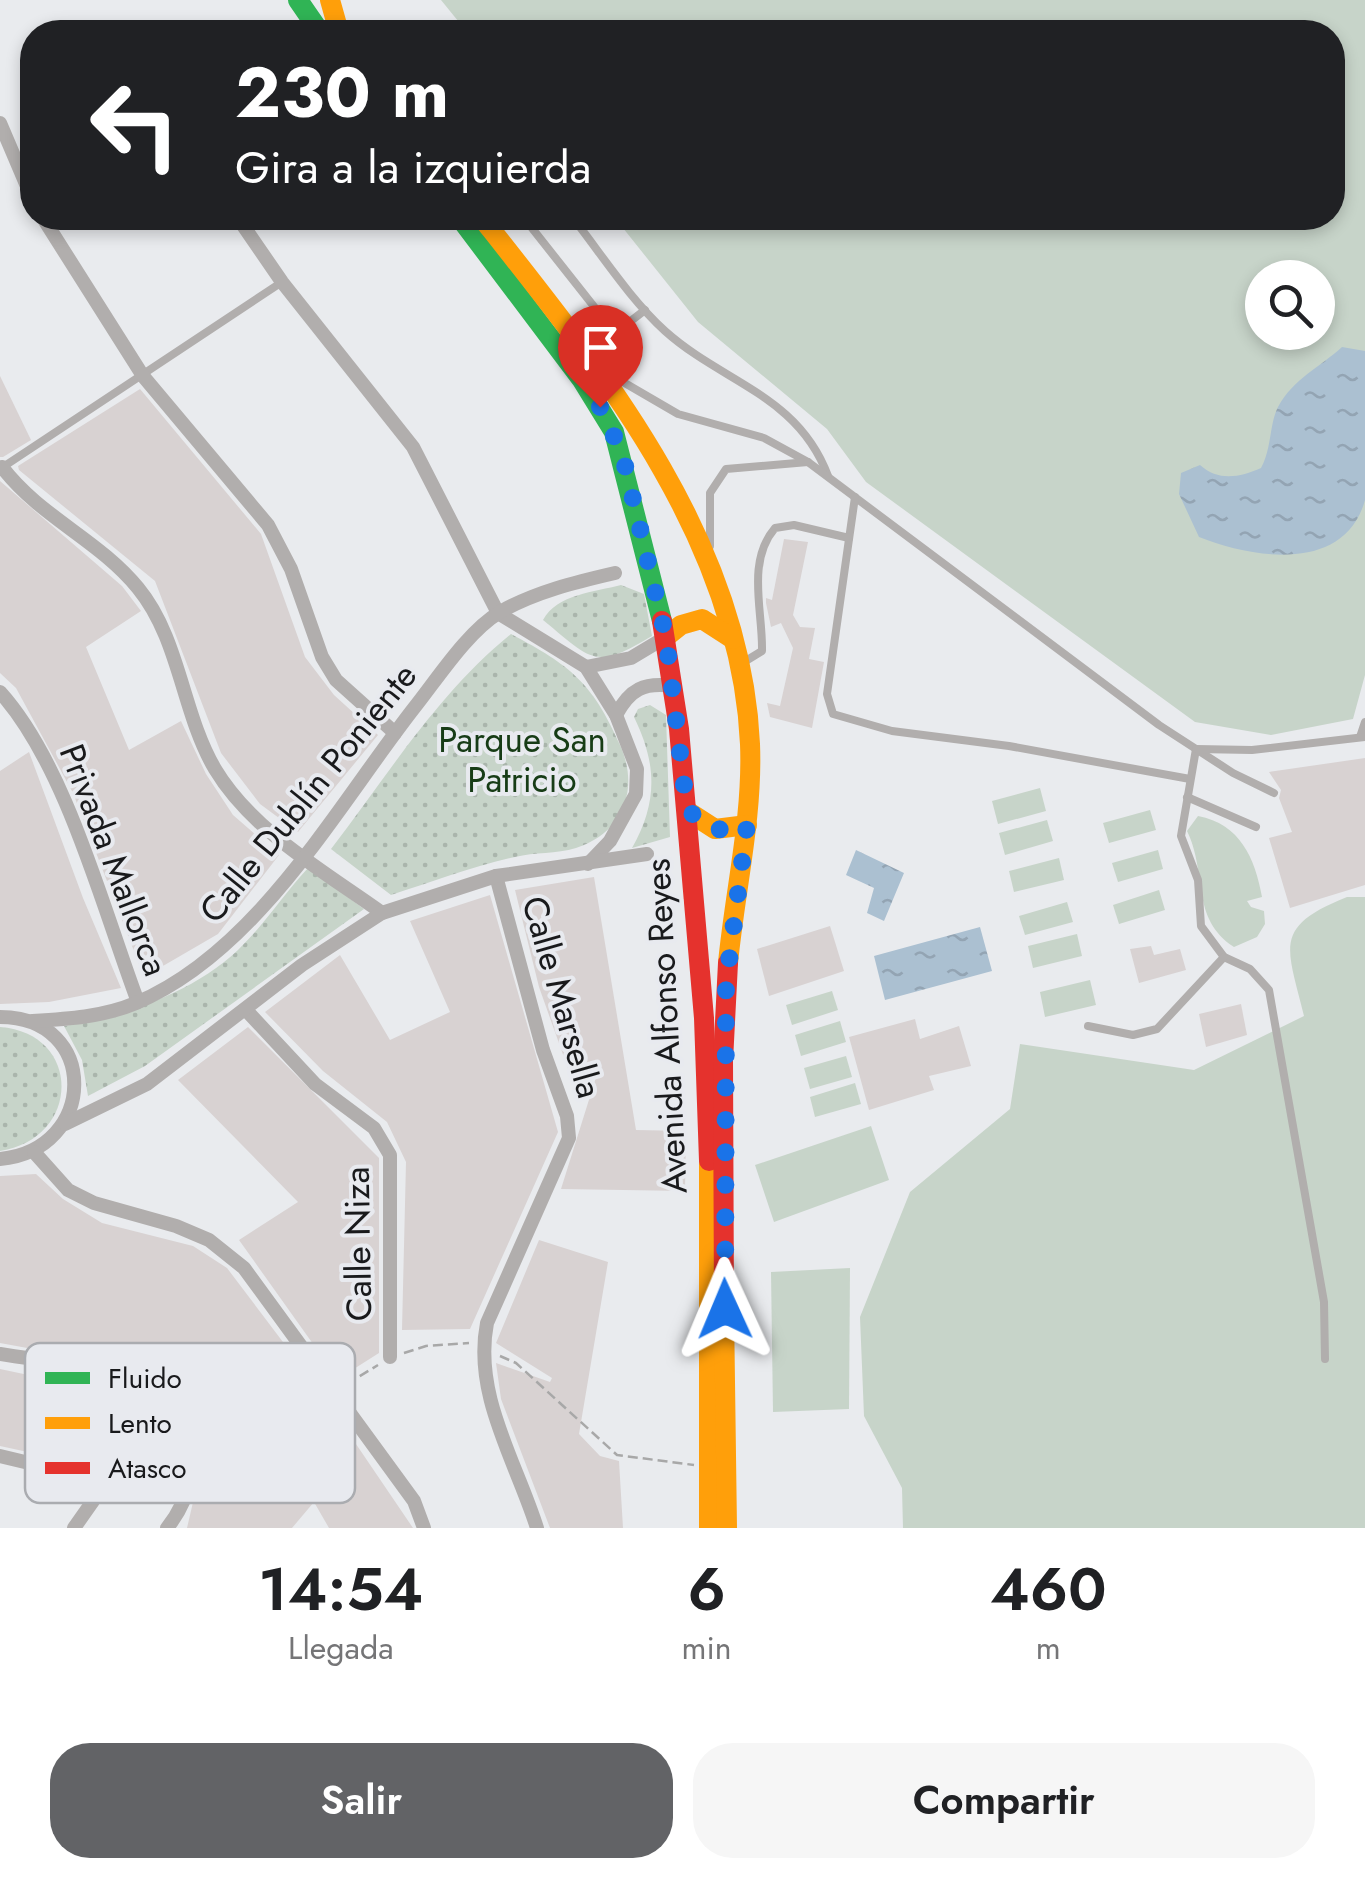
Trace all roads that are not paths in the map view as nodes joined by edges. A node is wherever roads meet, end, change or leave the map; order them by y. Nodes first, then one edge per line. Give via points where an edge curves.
1 (0, 123) edge
2 (20, 170) edge
3 (51, 230) edge
4 (246, 230) edge
5 (469, 230) edge
6 (491, 230) edge
7 (533, 230) edge
8 (582, 230) edge
9 (282, 282) junction
10 (645, 310) junction
11 (600, 368) junction
12 (143, 376) junction
13 (808, 462) junction
14 (1, 467) edge
15 (828, 476) junction
16 (855, 497) junction
17 (850, 538) junction
18 (615, 573) dead end
19 (712, 576) junction
20 (498, 613) junction
21 (666, 637) junction
22 (733, 639) junction
23 (631, 658) junction
24 (740, 662) junction
25 (586, 667) junction
26 (644, 684) junction
27 (673, 686) junction
28 (0, 692) edge
29 (616, 715) junction
30 (1365, 722) edge
31 (394, 733) junction
32 (1363, 737) edge
33 (1196, 749) junction
34 (1190, 779) junction
35 (1274, 793) dead end
36 (1187, 797) junction
37 (687, 810) junction
38 (747, 825) junction
39 (1256, 827) dead end
40 (647, 854) dead end
41 (304, 856) junction
42 (588, 864) junction
43 (496, 876) junction
44 (382, 912) junction
45 (1224, 957) junction
46 (138, 1002) junction
47 (246, 1010) junction
48 (2, 1017) edge
49 (32, 1021) junction
50 (1088, 1026) dead end
51 (65, 1124) junction
52 (34, 1152) junction
53 (0, 1159) edge
54 (297, 1343) edge
55 (0, 1354) edge
56 (390, 1357) road end
57 (25, 1358) edge
58 (1325, 1358) dead end
59 (355, 1422) edge
60 (0, 1456) edge
61 (25, 1462) edge
62 (92, 1503) edge
63 (184, 1503) edge
64 (74, 1528) edge
65 (167, 1528) edge
66 (424, 1528) edge
67 (537, 1528) edge
68 (709, 1528) edge
69 (727, 1528) edge

1 - 2 street
3 - 12 street
4 - 9 street
5 - 21 main road, Avenida Alfonso Reyes via 614,432
6 - 11 main road, Avenida Alfonso Reyes
7 - 10 lane via 607,323 622,327
8 - 10 lane
9 - 12 lane
9 - 20 street via 413,447
10 - 15 lane via 679,342 795,420 818,448
11 - 13 lane via 678,414 764,438
11 - 19 main road, Avenida Alfonso Reyes via 665,471
12 - 14 lane
12 - 31 street via 268,525 336,680
13 - 15 lane
13 - 19 lane via 740,465 716,478 708,529
14 - 41 street via 24,496 110,557 140,590 164,633 216,770 254,816
15 - 16 lane
16 - 17 lane
16 - 33 lane
17 - 24 lane via 775,528 758,567 762,652
17 - 34 lane via 827,694 833,714 892,731
18 - 20 street, Calle Dublín Poniente via 573,582
19 - 22 main road, Avenida Alfonso Reyes
20 - 25 street
20 - 31 street, Calle Dublín Poniente
21 - 22 main road via 702,619
21 - 23 street
21 - 27 main road, Avenida Alfonso Reyes
22 - 24 main road, Avenida Alfonso Reyes
23 - 25 street
23 - 26 street
24 - 38 main road, Avenida Alfonso Reyes via 753,730
25 - 29 street
26 - 27 street
26 - 29 street
27 - 37 main road, Avenida Alfonso Reyes
28 - 46 street, Privada Mallorca via 31,732 58,787
29 - 42 street via 637,768 636,794 627,817
30 - 32 lane
31 - 41 street, Calle Dublín Poniente
32 - 33 lane via 1252,750
33 - 34 lane
33 - 35 lane
34 - 36 lane
36 - 39 lane
36 - 45 lane via 1180,836 1198,880 1198,912
37 - 38 main road via 715,830
37 - 68 main road, Avenida Alfonso Reyes via 709,1130
38 - 69 main road, Avenida Alfonso Reyes via 726,984
40 - 42 street
41 - 44 street
41 - 46 street, Calle Dublín Poniente via 215,954
42 - 43 street
43 - 44 street
43 - 67 street, Calle Marsella via 569,1138 486,1323 482,1347 490,1405
44 - 47 street
45 - 50 lane via 1157,1029 1134,1035
45 - 58 lane via 1250,969 1269,990 1324,1302
46 - 49 street, Calle Dublín Poniente via 76,1019
47 - 51 street via 146,1084
47 - 56 street, Calle Niza via 315,1084 374,1128 390,1155
48 - 49 street, Calle Dublín Poniente
49 - 51 street via 58,1040 74,1064
51 - 52 street
52 - 53 street
52 - 54 street via 68,1190 209,1240 244,1268
55 - 57 street
59 - 66 street via 414,1501
60 - 61 street
62 - 64 street
63 - 65 street

